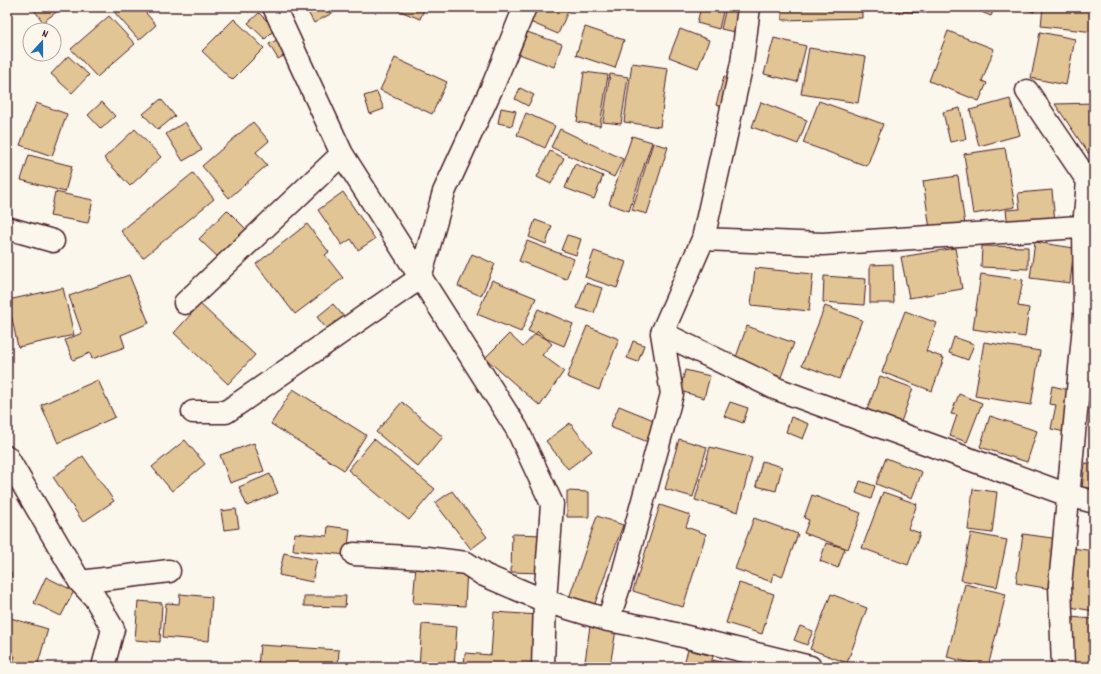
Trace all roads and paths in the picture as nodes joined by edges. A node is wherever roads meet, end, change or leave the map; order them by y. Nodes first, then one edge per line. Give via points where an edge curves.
1 (274, 7) edge
2 (525, 7) edge
3 (749, 7) edge
4 (1027, 91) dead end
5 (342, 154) junction
6 (1089, 226) edge
7 (7, 228) edge
8 (703, 240) junction
9 (54, 242) dead end
10 (420, 278) junction
11 (185, 303) dead end
12 (662, 333) junction
13 (193, 412) dead end
14 (7, 457) edge
15 (1068, 495) junction
16 (1094, 502) edge
17 (354, 554) dead end
18 (169, 571) dead end
19 (80, 582) junction
20 (545, 601) junction
21 (608, 620) junction
22 (103, 667) edge
23 (543, 667) edge
24 (810, 667) edge
25 (1063, 667) edge

1 - 5 street
2 - 10 street via 494,83 444,192
3 - 8 street via 742,63
4 - 6 street via 1088,181
5 - 10 street
5 - 11 street
6 - 8 street via 823,244
6 - 15 street via 1085,314
7 - 9 street
8 - 12 street
10 - 13 street via 226,412
10 - 20 street via 517,429 552,504
12 - 15 street via 777,389
12 - 21 street via 672,394
14 - 19 street
15 - 16 street
15 - 25 street via 1060,585
17 - 20 street via 466,563 484,574
18 - 19 street
19 - 22 street via 95,598 113,629
20 - 21 street
20 - 23 street
21 - 24 street

